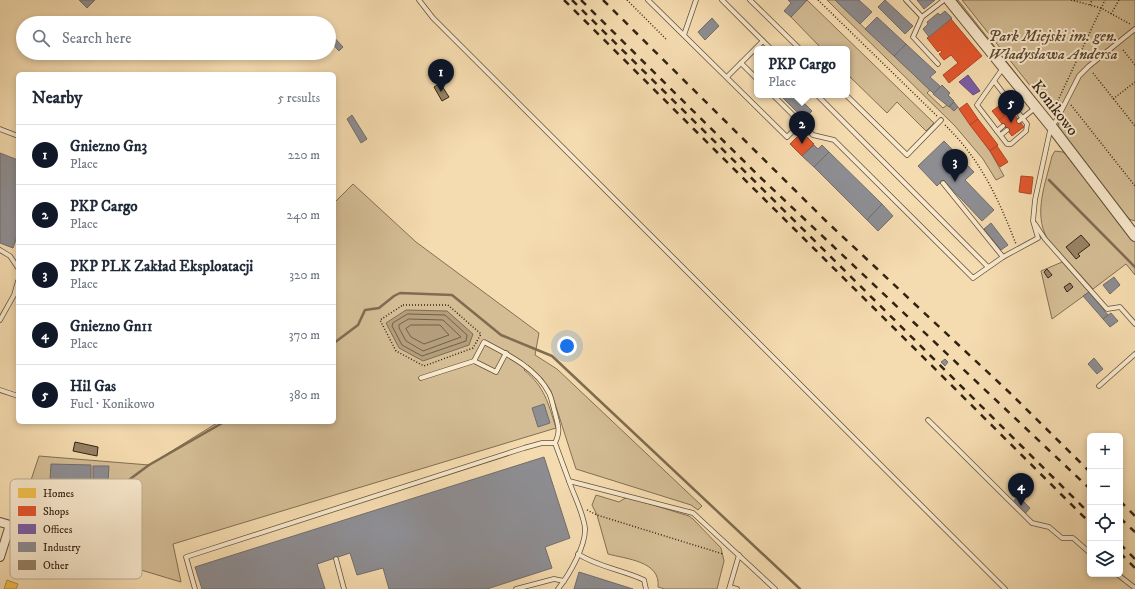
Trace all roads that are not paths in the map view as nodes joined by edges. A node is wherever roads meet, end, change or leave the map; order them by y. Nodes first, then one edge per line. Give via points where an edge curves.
1 (419, 0) edge
2 (648, 0) edge
3 (696, 0) edge
4 (722, 0) edge
5 (750, 0) edge
6 (906, 0) edge
7 (944, 0) edge
8 (949, 0) edge
9 (922, 17) junction
10 (1135, 28) edge
11 (684, 35) junction
12 (763, 41) junction
13 (758, 46) edge
14 (768, 46) edge
15 (797, 46) edge
16 (754, 50) edge
17 (741, 63) junction
18 (938, 64) dead end
19 (1004, 68) junction
20 (754, 76) edge
21 (727, 77) junction
22 (994, 81) junction
23 (776, 98) edge
24 (820, 98) edge
25 (849, 98) edge
26 (1035, 107) junction
27 (1021, 119) junction
28 (941, 120) road end
29 (801, 123) junction
30 (1050, 125) junction
31 (1003, 126) dead end
32 (0, 129) edge
33 (1007, 130) dead end
34 (997, 131) junction
35 (16, 135) edge
36 (1000, 135) junction
37 (943, 183) dead end
38 (1033, 220) junction
39 (1134, 231) edge
40 (0, 250) edge
41 (1003, 256) junction
42 (16, 265) edge
43 (988, 267) junction
44 (16, 296) edge
45 (1, 315) edge
46 (0, 320) edge
47 (1135, 324) edge
48 (506, 353) junction
49 (1135, 354) edge
50 (474, 361) junction
51 (421, 378) dead end
52 (1099, 386) dead end
53 (0, 390) edge
54 (16, 395) edge
55 (928, 420) dead end
56 (555, 442) junction
57 (569, 481) junction
58 (0, 522) edge
59 (1087, 550) edge
60 (578, 554) junction
61 (739, 555) junction
62 (0, 556) edge
63 (336, 559) dead end
64 (1121, 577) edge
65 (564, 581) junction
66 (729, 588) edge
67 (1135, 588) edge
68 (195, 589) edge
69 (344, 589) edge
70 (516, 589) edge
71 (558, 589) edge
72 (646, 589) edge
73 (737, 589) edge
74 (775, 589) edge
75 (1005, 589) edge

1 - 75 lane via 433,18
2 - 11 lane
3 - 11 lane
4 - 12 lane
5 - 15 lane
6 - 9 lane
7 - 9 lane
8 - 19 street, Konikowo
9 - 18 lane via 913,36
10 - 30 lane via 1079,76 1056,121
11 - 21 lane
12 - 13 lane
12 - 14 lane
16 - 17 lane
17 - 20 lane
17 - 21 lane
19 - 22 lane
19 - 26 street, Konikowo
21 - 29 lane via 787,137
22 - 27 lane
22 - 34 lane via 977,105
23 - 29 lane
24 - 43 lane
25 - 28 lane via 906,156
26 - 27 lane
26 - 30 street, Konikowo
27 - 36 lane via 1027,124 1026,131 1011,144 1007,144
29 - 43 lane via 813,135 834,140 973,278
30 - 38 lane
30 - 39 street, Konikowo
31 - 34 lane
32 - 35 lane
33 - 36 lane
34 - 36 lane
37 - 41 lane
38 - 41 lane via 1038,238
38 - 47 lane via 1045,239 1107,309 1120,307
40 - 42 lane via 10,256
41 - 43 lane
44 - 45 lane
45 - 46 lane
48 - 50 lane via 496,372
48 - 50 lane via 484,342
48 - 56 lane via 542,382 550,394 560,432
49 - 52 lane
50 - 51 lane
53 - 54 lane
55 - 59 lane via 1032,523 1049,527 1062,538 1073,538
56 - 57 lane
56 - 68 lane via 524,448 186,557
57 - 60 lane via 585,529
57 - 61 lane via 687,510 700,518
58 - 62 street via 10,525
60 - 65 lane
60 - 72 lane via 588,561 628,572 644,580
61 - 66 lane
61 - 74 lane
63 - 69 lane
64 - 67 lane
65 - 70 lane via 554,579
65 - 71 lane
66 - 73 lane

